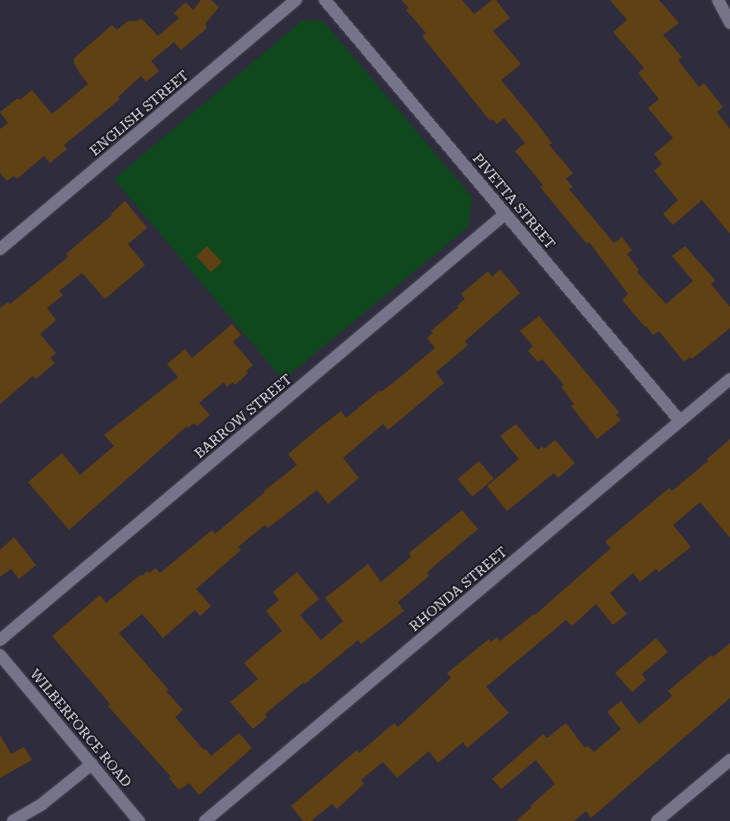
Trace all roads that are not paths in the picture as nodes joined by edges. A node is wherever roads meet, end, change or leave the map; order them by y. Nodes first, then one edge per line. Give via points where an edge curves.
1 (296, 0) edge
2 (325, 0) edge
3 (718, 0) edge
4 (730, 23) edge
5 (505, 214) junction
6 (0, 249) edge
7 (730, 379) edge
8 (680, 421) junction
9 (0, 640) edge
10 (0, 655) edge
11 (730, 760) edge
12 (92, 764) junction
13 (13, 821) edge
14 (139, 821) edge
15 (205, 821) edge
16 (657, 821) edge

1 - 6 street, ENGLISH STREET
2 - 5 street, PIVETTA STREET
3 - 4 street
5 - 8 street, PIVETTA STREET
5 - 9 street, BARROW STREET
7 - 8 street, RHONDA STREET
8 - 15 street, RHONDA STREET
10 - 12 street, WILBERFORCE ROAD
11 - 16 street
12 - 13 street via 42,804
12 - 14 street, WILBERFORCE ROAD

